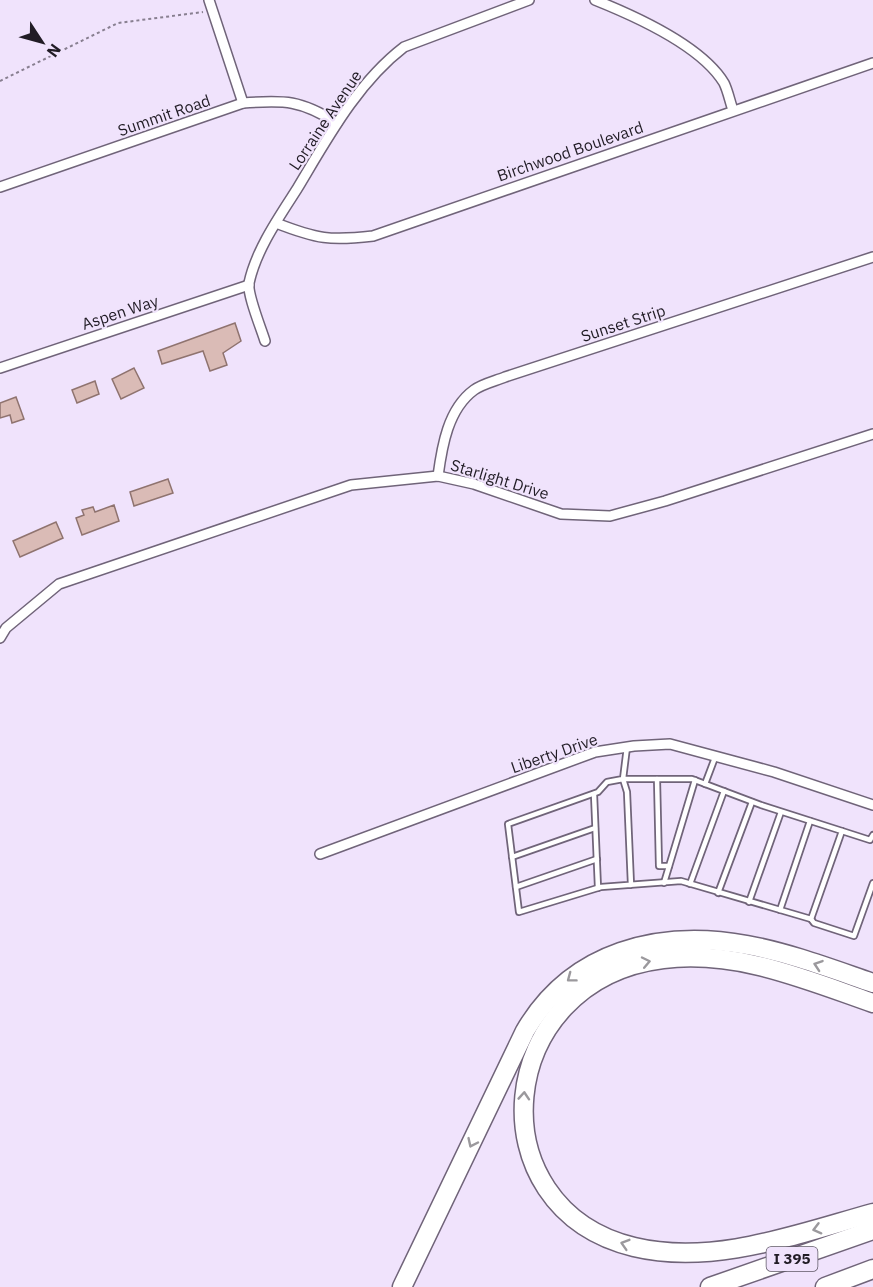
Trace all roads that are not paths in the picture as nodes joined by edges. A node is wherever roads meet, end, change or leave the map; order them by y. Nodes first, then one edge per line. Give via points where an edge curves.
1 (209, 0) edge
2 (529, 0) edge
3 (595, 0) edge
4 (618, 4) edge
5 (873, 63) edge
6 (243, 103) junction
7 (733, 110) junction
8 (337, 123) junction
9 (0, 187) edge
10 (276, 223) junction
11 (873, 257) edge
12 (249, 285) junction
13 (265, 340) dead end
14 (0, 368) edge
15 (873, 434) edge
16 (438, 476) junction
17 (3, 625) edge
18 (0, 638) edge
19 (627, 747) junction
20 (716, 755) junction
21 (623, 779) junction
22 (657, 779) junction
23 (695, 780) junction
24 (705, 784) junction
25 (724, 791) junction
26 (594, 794) junction
27 (752, 802) junction
28 (873, 805) edge
29 (781, 812) junction
30 (810, 820) junction
31 (595, 828) junction
32 (842, 831) junction
33 (872, 839) edge
34 (320, 854) dead end
35 (512, 857) junction
36 (597, 859) junction
37 (669, 866) junction
38 (664, 882) junction
39 (690, 884) junction
40 (873, 884) edge
41 (631, 885) junction
42 (516, 887) junction
43 (598, 888) junction
44 (718, 893) junction
45 (749, 902) junction
46 (780, 910) junction
47 (811, 919) junction
48 (873, 983) edge
49 (873, 1003) edge
50 (873, 1213) edge
51 (873, 1230) edge
52 (873, 1269) edge
53 (402, 1287) edge
54 (710, 1287) edge
55 (825, 1287) edge

1 - 6 street
2 - 8 street, Lorraine Avenue via 404,47 387,60
3 - 4 street
4 - 7 street via 707,63 724,84
5 - 7 street, Birchwood Boulevard
6 - 8 street, Summit Road via 283,100 315,109
6 - 9 street, Summit Road
7 - 10 street, Birchwood Boulevard via 374,236 334,241
8 - 10 street, Lorraine Avenue
10 - 12 street, Lorraine Avenue
11 - 16 street, Sunset Strip via 474,390 450,421
12 - 13 street
12 - 14 street, Aspen Way
15 - 16 street, Starlight Drive via 610,516 561,514
16 - 17 street, Starlight Drive via 351,485 59,584
17 - 18 street, Starlight Drive
19 - 20 street, Liberty Drive via 670,744
19 - 21 lane
19 - 34 street, Liberty Drive via 595,752
20 - 24 lane
20 - 28 street, Liberty Drive
21 - 22 lane
21 - 26 lane via 607,782
21 - 41 lane via 627,792
22 - 23 lane
22 - 37 lane via 659,866
23 - 24 lane
23 - 37 lane
24 - 25 lane
25 - 27 lane
25 - 39 lane
26 - 31 lane
26 - 35 lane via 508,824
27 - 29 lane
27 - 44 lane
29 - 30 lane
29 - 45 lane
30 - 32 lane
30 - 46 lane
31 - 35 lane
31 - 36 lane
32 - 33 lane
32 - 47 lane
35 - 42 lane
36 - 42 lane
36 - 43 lane
37 - 38 lane
38 - 39 lane
38 - 41 lane
39 - 44 lane
40 - 47 lane via 854,936
41 - 43 lane
42 - 43 lane via 519,912
44 - 45 lane
45 - 46 lane
46 - 47 lane
48 -> 53 highway via 759,948 702,940 629,949 578,972 552,993 525,1031
50 -> 49 highway via 723,1250 676,1253 633,1247 591,1230 556,1198 535,1165 523,1116 527,1074 549,1025 583,989 622,969 671,958 726,958 772,968
51 - 54 highway, I 395
52 - 55 highway, I 395

